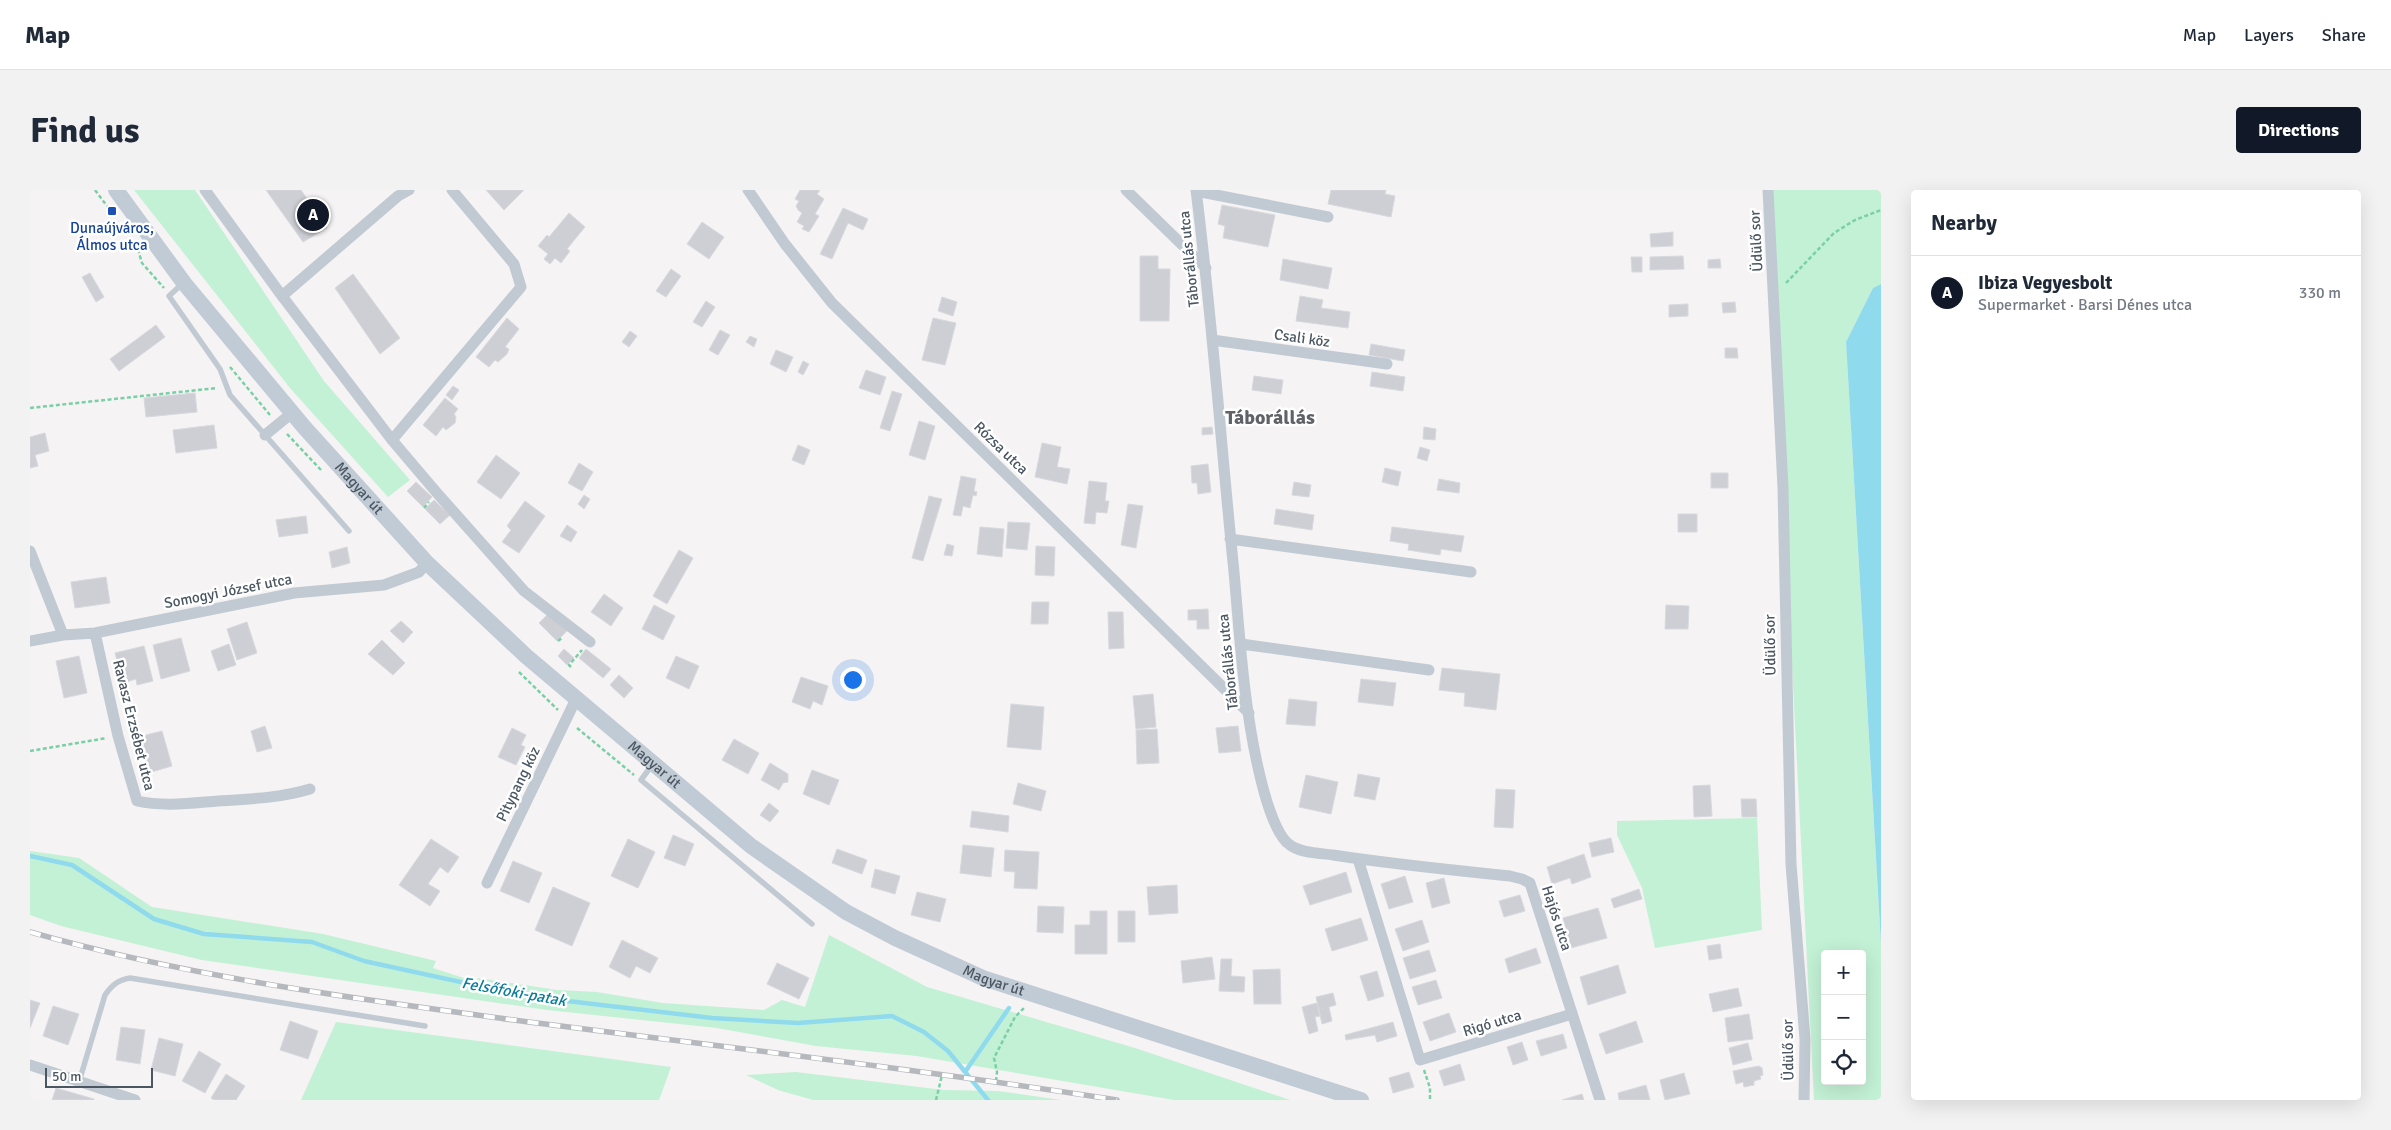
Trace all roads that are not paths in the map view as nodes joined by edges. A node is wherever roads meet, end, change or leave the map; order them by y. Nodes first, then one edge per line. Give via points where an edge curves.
1 (116, 190) edge
2 (205, 190) edge
3 (409, 190) edge
4 (452, 190) edge
5 (748, 190) edge
6 (1126, 190) edge
7 (1196, 190) edge
8 (1768, 190) edge
9 (1328, 217) dead end
10 (1206, 268) junction
11 (184, 283) junction
12 (282, 296) junction
13 (1212, 340) junction
14 (1387, 364) dead end
15 (292, 413) junction
16 (265, 435) junction
17 (392, 440) junction
18 (349, 531) dead end
19 (1230, 539) junction
20 (30, 551) edge
21 (427, 563) junction
22 (1471, 572) dead end
23 (95, 633) junction
24 (63, 635) junction
25 (30, 641) edge
26 (590, 642) road end
27 (1241, 644) junction
28 (1429, 670) dead end
29 (576, 699) junction
30 (1249, 713) junction
31 (652, 765) junction
32 (310, 789) dead end
33 (1358, 859) junction
34 (487, 883) dead end
35 (812, 924) dead end
36 (1572, 1014) junction
37 (425, 1026) dead end
38 (30, 1065) edge
39 (79, 1082) junction
40 (135, 1100) edge
41 (1360, 1100) edge
42 (1600, 1100) edge
43 (1804, 1100) edge

1 - 11 street, Magyar út
2 - 12 street
3 - 12 street
4 - 17 street via 514,264 521,287
5 - 30 street, Rózsa utca via 785,244 832,303
6 - 10 street
7 - 9 street
7 - 10 street, Táborállás utca
8 - 43 street, Üdülő sor via 1783,488 1788,798 1805,1039
10 - 13 street, Táborállás utca
11 - 15 street, Magyar út
11 - 16 lane via 168,296 220,369 230,396
12 - 17 street
13 - 14 street, Csali köz
13 - 19 street, Táborállás utca
15 - 16 street
15 - 21 street, Magyar út
16 - 18 lane
17 - 26 street via 524,591
19 - 22 street
19 - 27 street, Táborállás utca
20 - 24 street
21 - 23 street, Somogyi József utca via 418,572 384,585 294,593
21 - 29 street, Magyar út
23 - 24 street, Somogyi József utca
23 - 32 street, Ravasz Erzsébet utca via 118,736 137,801 197,803 286,796
24 - 25 street, Somogyi József utca
27 - 28 street
27 - 30 street, Táborállás utca
29 - 31 street, Magyar út
29 - 34 street, Pitypang köz
30 - 33 street, Táborállás utca via 1260,776 1276,824 1286,842 1304,851
31 - 35 lane via 641,780
31 - 41 street, Magyar út via 792,876 846,912 902,942 983,978
33 - 36 street, Hajós utca via 1510,876 1530,884
33 - 36 street, Rigó utca via 1420,1060
36 - 42 street, Hajós utca
37 - 39 lane via 130,978 110,987 105,995
38 - 39 street
39 - 40 street

